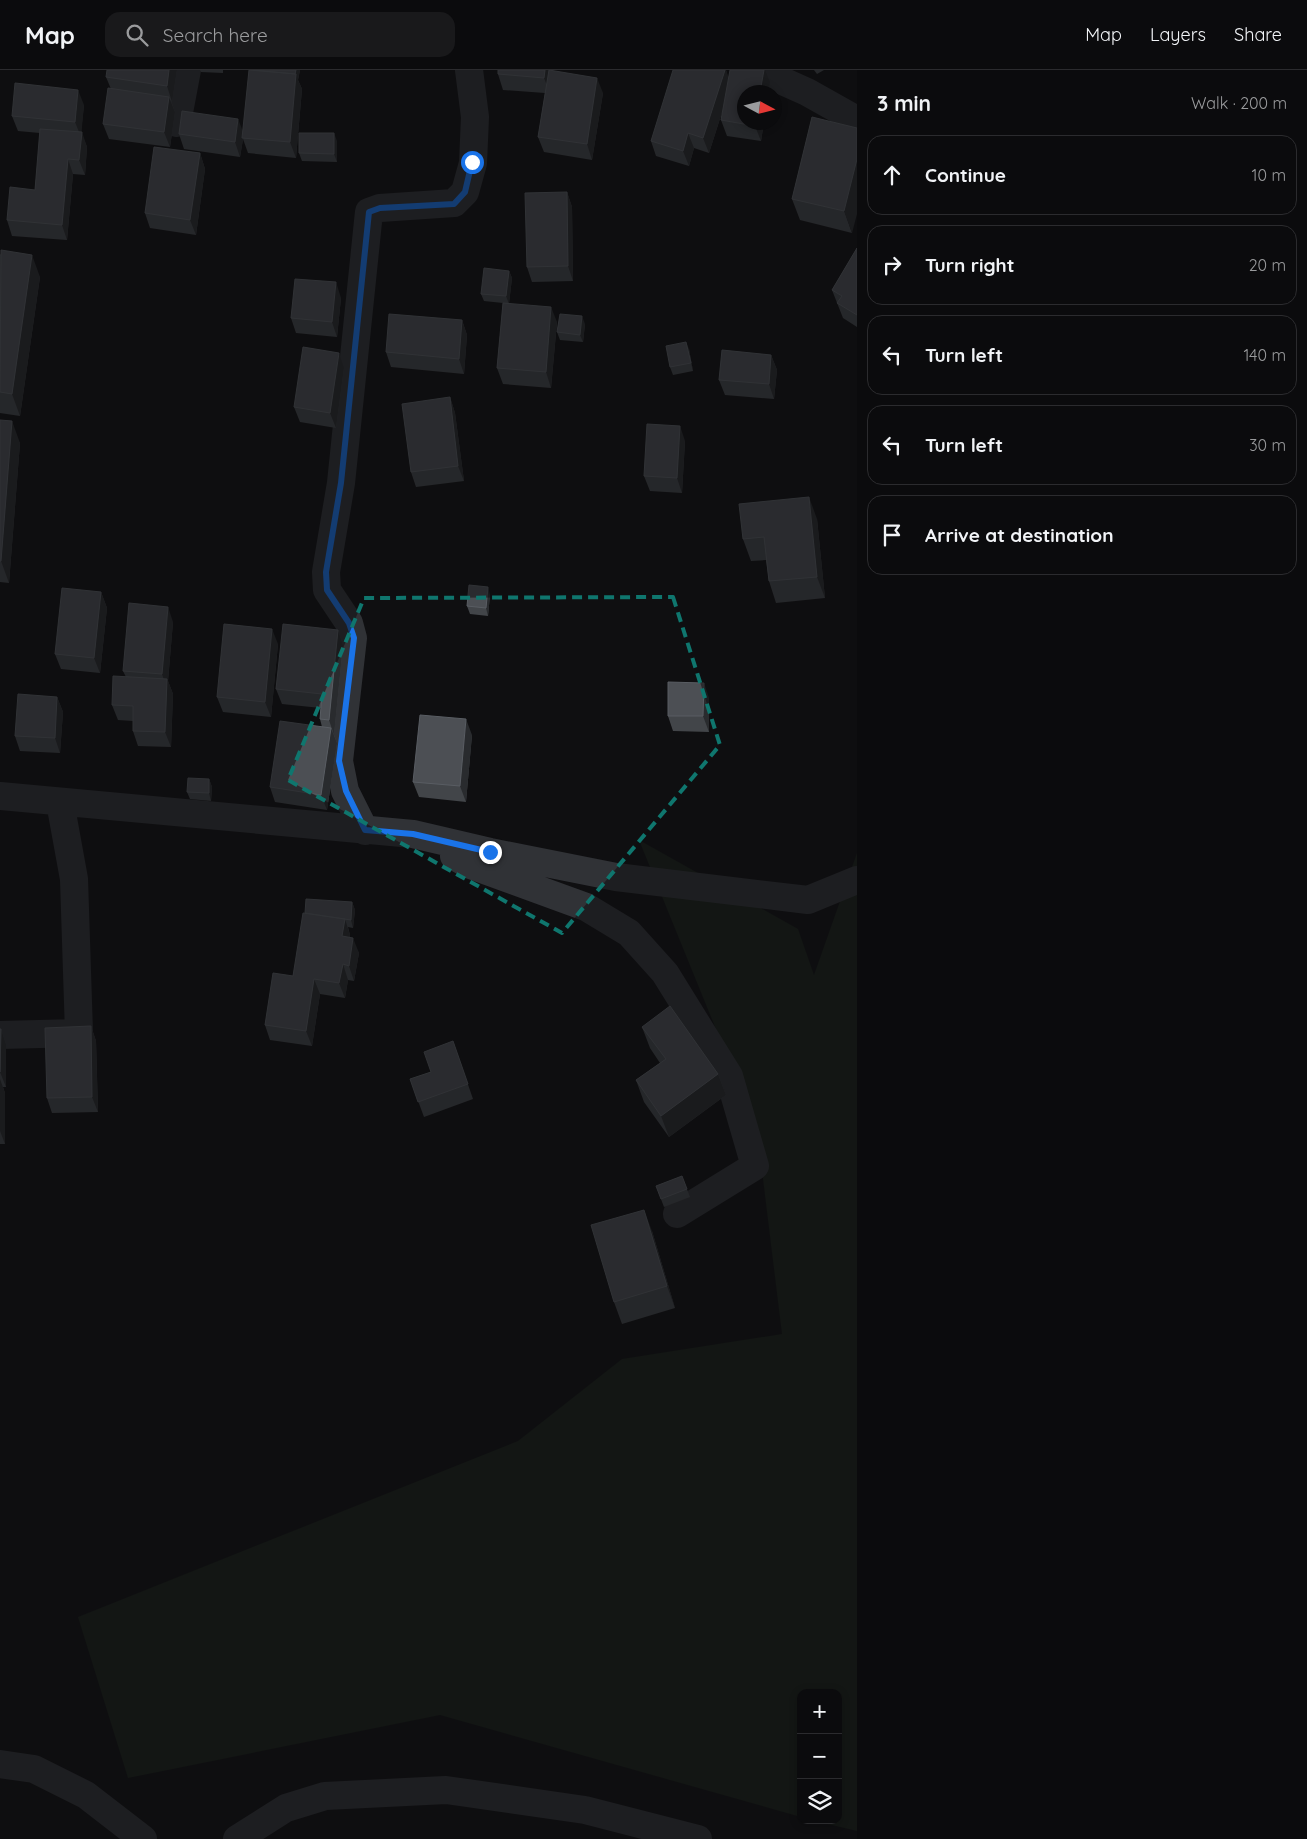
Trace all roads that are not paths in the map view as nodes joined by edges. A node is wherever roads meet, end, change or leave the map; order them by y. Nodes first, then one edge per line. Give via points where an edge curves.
1 (187, 70) edge
2 (468, 70) edge
3 (758, 70) edge
4 (857, 120) edge
5 (177, 123) dead end
6 (0, 796) edge
7 (60, 802) junction
8 (365, 830) junction
9 (413, 834) junction
10 (857, 880) edge
11 (0, 1035) edge
12 (677, 1214) dead end
13 (0, 1764) edge
14 (143, 1839) edge
15 (237, 1839) edge
16 (698, 1839) edge

1 - 5 street
2 - 8 street via 474,117 472,162 465,192 454,204 380,208 369,212 341,483 326,572 327,590 349,623 354,638 339,761 346,791
3 - 4 street
6 - 7 street
7 - 8 street
7 - 11 street via 74,879 79,1033
8 - 9 street
9 - 10 street via 616,876 808,900
9 - 12 street via 468,864 586,907 629,933 665,973 729,1076 755,1166
13 - 14 street via 34,1768 86,1795
15 - 16 street via 286,1808 326,1796 446,1790 585,1810

